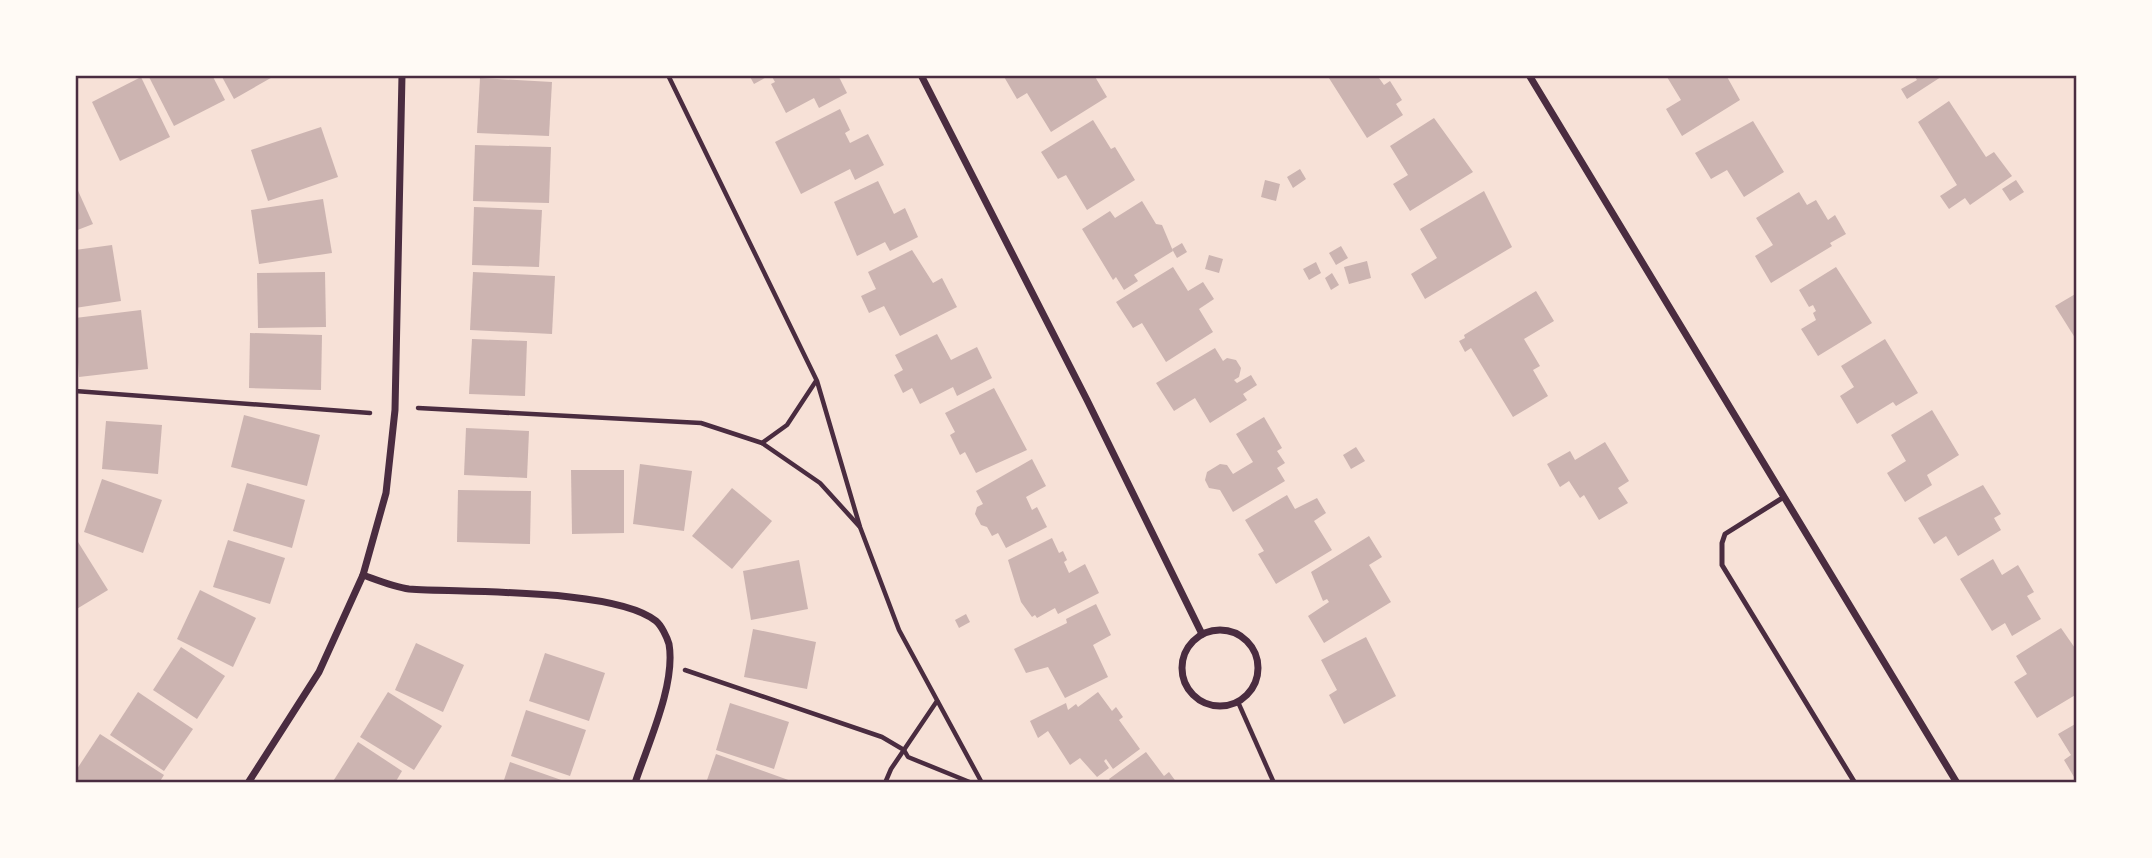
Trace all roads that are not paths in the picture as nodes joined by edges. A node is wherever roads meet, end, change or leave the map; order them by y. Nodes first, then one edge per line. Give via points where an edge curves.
1 (402, 75) edge
2 (921, 75) edge
3 (1529, 75) edge
4 (1784, 497) junction
5 (363, 575) junction
6 (1202, 634) junction
7 (248, 783) edge
8 (635, 783) edge
9 (1855, 783) edge
10 (1957, 783) edge

1 - 5 street via 395,411 386,493
2 - 6 street
3 - 4 street
4 - 9 lane via 1726,534 1722,565
4 - 10 street
5 - 7 street via 319,673
5 - 8 street via 405,589 552,596 638,612 658,622 668,641 670,665
6 - 6 street via 1185,651 1183,677 1189,690 1213,705 1238,702 1257,677 1256,656 1239,635 1226,630

